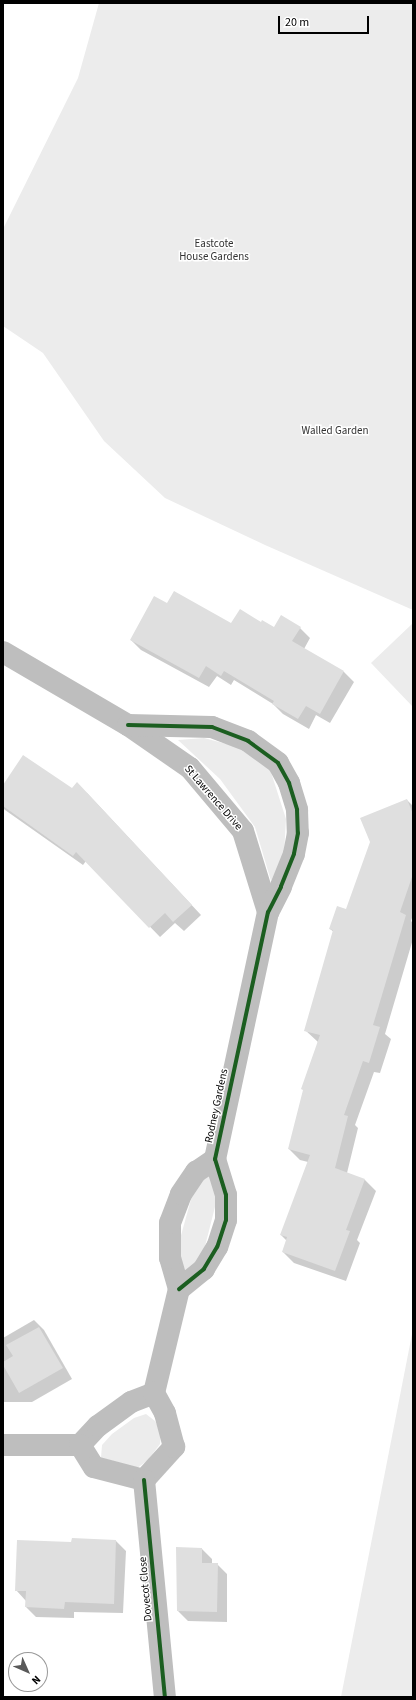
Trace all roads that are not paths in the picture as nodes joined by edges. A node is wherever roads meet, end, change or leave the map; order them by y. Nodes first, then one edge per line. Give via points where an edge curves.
1 (3, 652) edge
2 (128, 725) junction
3 (268, 912) junction
4 (215, 1159) junction
5 (179, 1288) junction
6 (154, 1393) junction
7 (3, 1445) edge
8 (80, 1445) junction
9 (144, 1480) junction
10 (165, 1697) edge

1 - 2 street, St Lawrence Drive
2 - 3 street, St Lawrence Drive via 190,768 243,831
2 - 3 street, St Lawrence Drive via 212,727 248,741 278,763 290,783 298,810 298,833 294,854
3 - 4 street, Rodney Gardens
4 - 5 street, Rodney Gardens via 196,1172 181,1194 170,1223 170,1258
4 - 5 street, Rodney Gardens via 226,1195 226,1220 217,1248 204,1269
5 - 6 street
6 - 8 street via 131,1402 98,1426
6 - 9 street via 165,1413 174,1447
7 - 8 street
8 - 9 street via 94,1467
9 - 10 street, Dovecot Close

